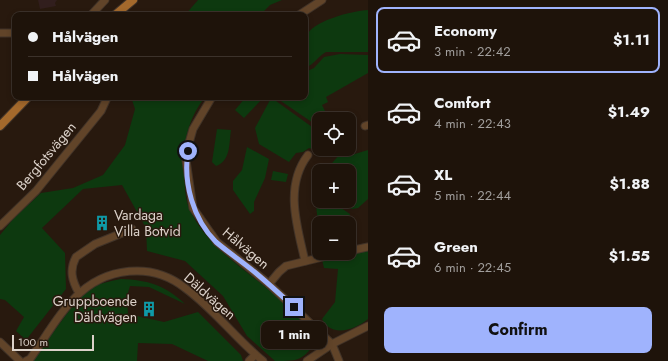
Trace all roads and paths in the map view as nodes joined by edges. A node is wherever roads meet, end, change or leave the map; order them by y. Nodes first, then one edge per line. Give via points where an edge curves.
1 (105, 0) edge
2 (132, 0) edge
3 (322, 0) edge
4 (94, 12) edge
5 (118, 12) edge
6 (304, 12) edge
7 (0, 32) edge
8 (12, 34) edge
9 (25, 100) edge
10 (106, 100) edge
11 (210, 100) edge
12 (0, 126) edge
13 (308, 155) dead end
14 (0, 226) edge
15 (132, 229) dead end
16 (368, 247) edge
17 (356, 250) edge
18 (312, 259) edge
19 (305, 260) junction
20 (269, 284) junction
21 (79, 293) junction
22 (368, 326) edge
23 (0, 342) edge
24 (332, 344) junction
25 (255, 355) junction
26 (20, 361) edge
27 (26, 361) edge
28 (249, 361) edge
29 (263, 361) edge
30 (307, 361) edge
31 (339, 361) edge

1 - 4 street
2 - 5 main road
3 - 6 street
7 - 8 street
9 - 12 main road
10 - 14 street, Bergfotsvägen via 101,111 36,191
11 - 20 street, Hålvägen via 193,129 186,160 193,208 217,242
13 - 19 street via 297,175 294,198 296,222
15 - 21 street via 95,244 76,257 71,273
16 - 17 street
18 - 19 street, Hålvägen
19 - 20 street, Hålvägen via 286,266
20 - 24 street, Hålvägen
21 - 25 street, Däldvägen via 95,280 111,274 132,271 170,278 186,288
21 - 27 street, Däldvägen
22 - 24 street
23 - 26 street
24 - 30 street
24 - 31 street
25 - 28 street
25 - 29 street, Däldvägen

